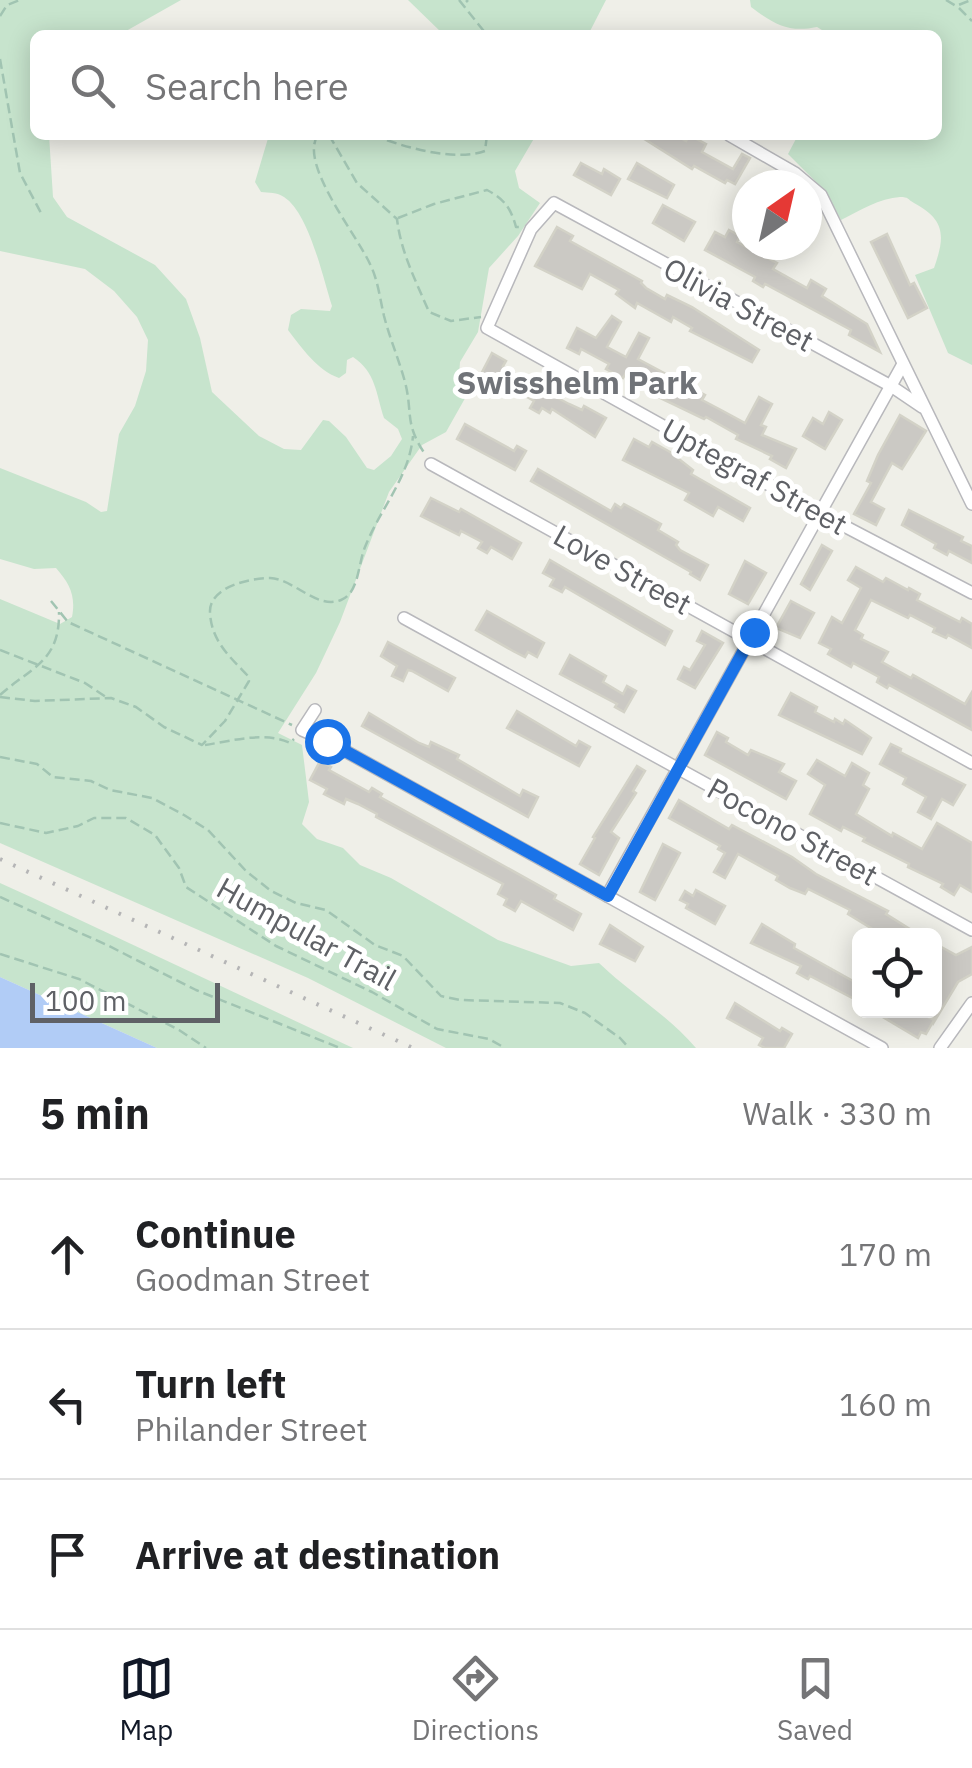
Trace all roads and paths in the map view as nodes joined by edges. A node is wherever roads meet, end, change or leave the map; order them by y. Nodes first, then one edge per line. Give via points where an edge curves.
1 (20, 0) edge
2 (459, 0) edge
3 (946, 0) edge
4 (971, 0) edge
5 (956, 6) junction
6 (0, 16) edge
7 (972, 21) edge
8 (483, 30) edge
9 (0, 59) edge
10 (316, 140) edge
11 (332, 140) edge
12 (392, 140) edge
13 (486, 140) edge
14 (738, 140) edge
15 (41, 213) dead end
16 (397, 218) junction
17 (516, 227) dead end
18 (488, 324) junction
19 (902, 364) junction
20 (891, 386) junction
21 (922, 407) junction
22 (413, 436) junction
23 (432, 464) joint
24 (972, 504) edge
25 (820, 513) junction
26 (972, 593) edge
27 (51, 601) dead end
28 (59, 611) junction
29 (404, 618) dead end
30 (750, 639) junction
31 (0, 650) edge
32 (39, 666) junction
33 (0, 696) edge
34 (108, 698) junction
35 (238, 699) junction
36 (315, 710) dead end
37 (302, 730) junction
38 (202, 745) junction
39 (0, 758) edge
40 (972, 762) edge
41 (679, 768) junction
42 (0, 824) edge
43 (608, 896) junction
44 (0, 898) edge
45 (972, 930) edge
46 (0, 954) edge
47 (972, 1002) edge
48 (206, 1048) edge
49 (340, 1048) edge
50 (505, 1048) edge
51 (628, 1048) edge
52 (882, 1048) edge
53 (940, 1048) edge

1 - 6 path
2 - 8 path
3 - 5 path
4 - 5 path
5 - 7 path
9 - 15 path via 20,173
10 - 22 path via 312,153 328,194 372,269
11 - 16 path via 357,183
12 - 13 path via 454,156 485,151
14 - 19 street via 795,172 820,195
16 - 17 path via 487,190 502,198
16 - 18 path via 399,240 429,312 451,321 479,316
18 - 20 street, Olivia Street via 531,229 554,203
18 - 25 street, Uptegraf Street
19 - 20 street
19 - 21 street
20 - 21 street, Olivia Street
20 - 25 street
21 - 24 street
22 - 23 path
22 - 35 path via 411,458 373,528 354,590 343,600 326,603 272,578 229,586 213,599 209,609 220,647 248,676
23 - 30 street, Love Street
25 - 26 street, Uptegraf Street
25 - 30 street
27 - 28 path
28 - 32 path via 51,652
28 - 35 path via 68,622
29 - 41 street, Pocono Street
30 - 40 street, Love Street
30 - 41 street
31 - 32 path
32 - 33 path
32 - 34 path
33 - 34 path
34 - 38 path
35 - 37 path
35 - 38 path
36 - 37 street
37 - 38 path via 290,743 256,737
37 - 43 street
39 - 51 path, Humpular Trail via 152,798 184,814 271,891 326,910 403,956 441,996 560,1003 585,1013
41 - 43 street
41 - 45 street, Pocono Street
42 - 50 path, Humpular Trail via 46,833 94,818 126,818 155,835 186,887 276,946 437,1029
43 - 52 street
44 - 49 path via 214,998
46 - 48 path via 79,979
47 - 53 street

